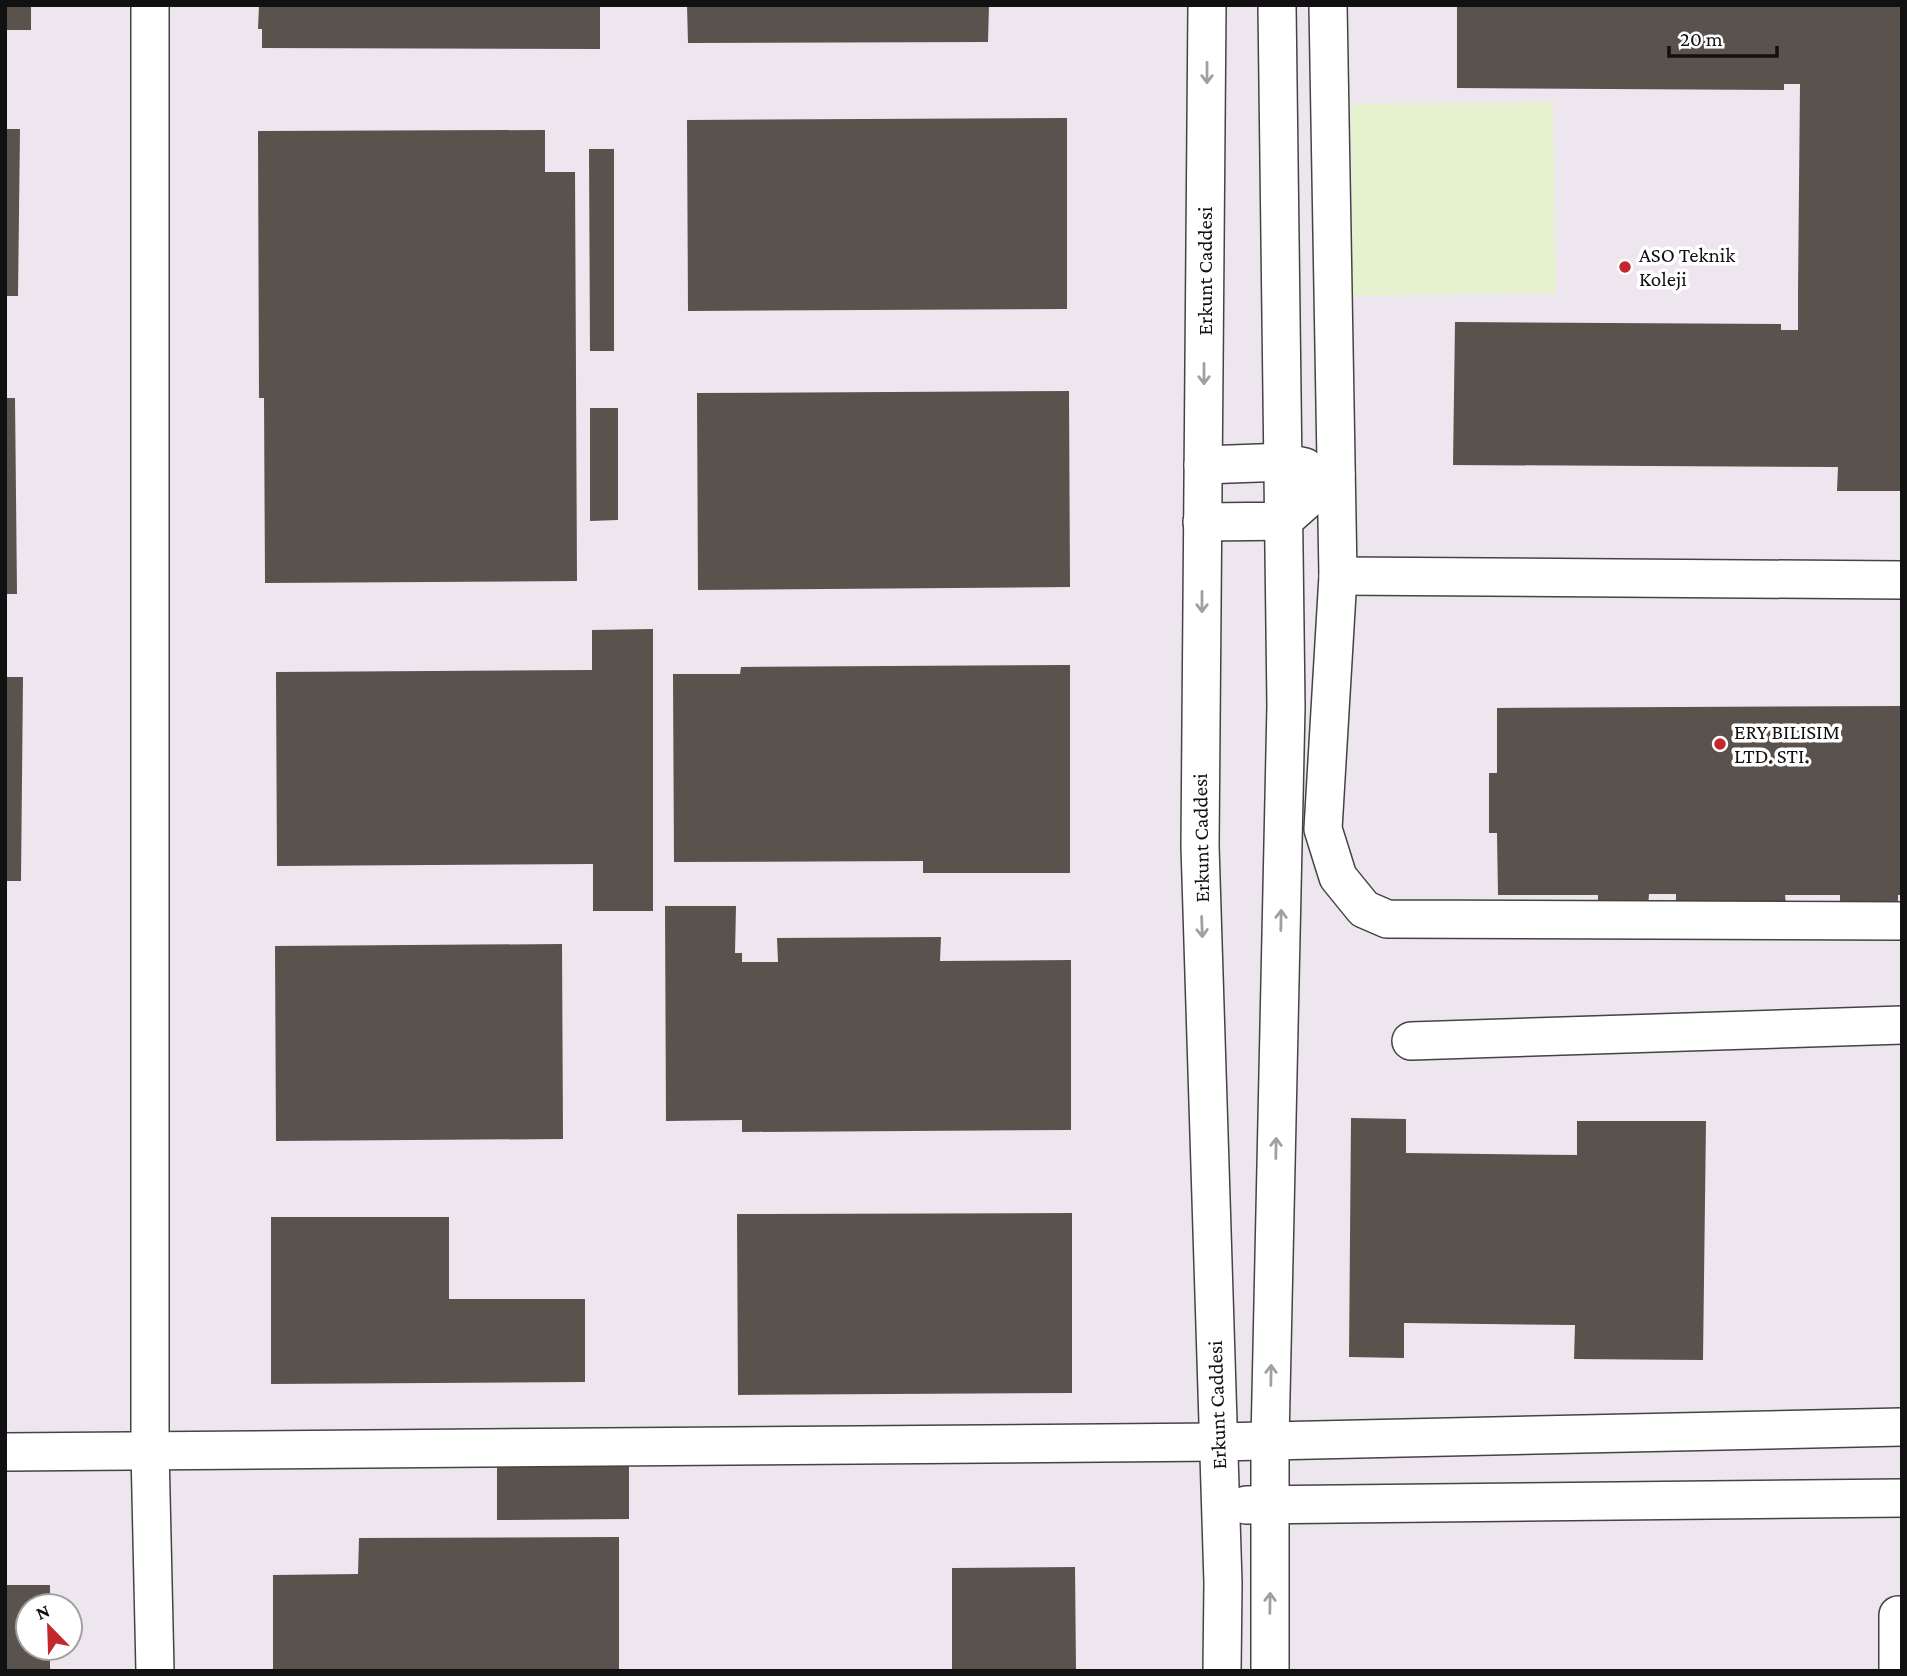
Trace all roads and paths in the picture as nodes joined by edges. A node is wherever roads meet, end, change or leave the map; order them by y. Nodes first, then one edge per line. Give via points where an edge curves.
1 (150, 5) edge
2 (1207, 5) edge
3 (1277, 5) edge
4 (1328, 5) edge
5 (1283, 462) junction
6 (1203, 465) junction
7 (1336, 474) junction
8 (1283, 521) junction
9 (1202, 522) junction
10 (1338, 576) junction
11 (1902, 580) edge
12 (1902, 921) edge
13 (1902, 1025) edge
14 (1411, 1041) dead end
15 (1902, 1427) edge
16 (1270, 1441) junction
17 (1219, 1442) junction
18 (150, 1450) junction
19 (5, 1452) edge
20 (1902, 1497) edge
21 (1220, 1504) junction
22 (1271, 1505) junction
23 (1898, 1615) dead end
24 (155, 1671) edge
25 (1222, 1671) edge
26 (1270, 1671) edge
27 (1898, 1671) edge

1 - 18 street
2 -> 6 street, Erkunt Caddesi
3 - 5 street
4 - 7 street
5 - 6 street
5 - 7 street
5 - 8 street
6 - 9 street, Erkunt Caddesi
7 - 8 street
7 - 10 street
8 - 9 street
16 -> 8 street via 1286,706
9 -> 17 street, Erkunt Caddesi via 1200,846
10 - 11 street
10 - 12 street via 1323,829 1338,877 1364,909 1387,919
13 - 14 street
15 - 16 street
16 - 17 street
16 - 22 street
17 - 18 street
17 - 21 street, Erkunt Caddesi
18 - 19 street
18 - 24 street
20 - 22 street
21 - 22 street
21 - 25 street, Erkunt Caddesi
26 -> 22 street
23 - 27 street

